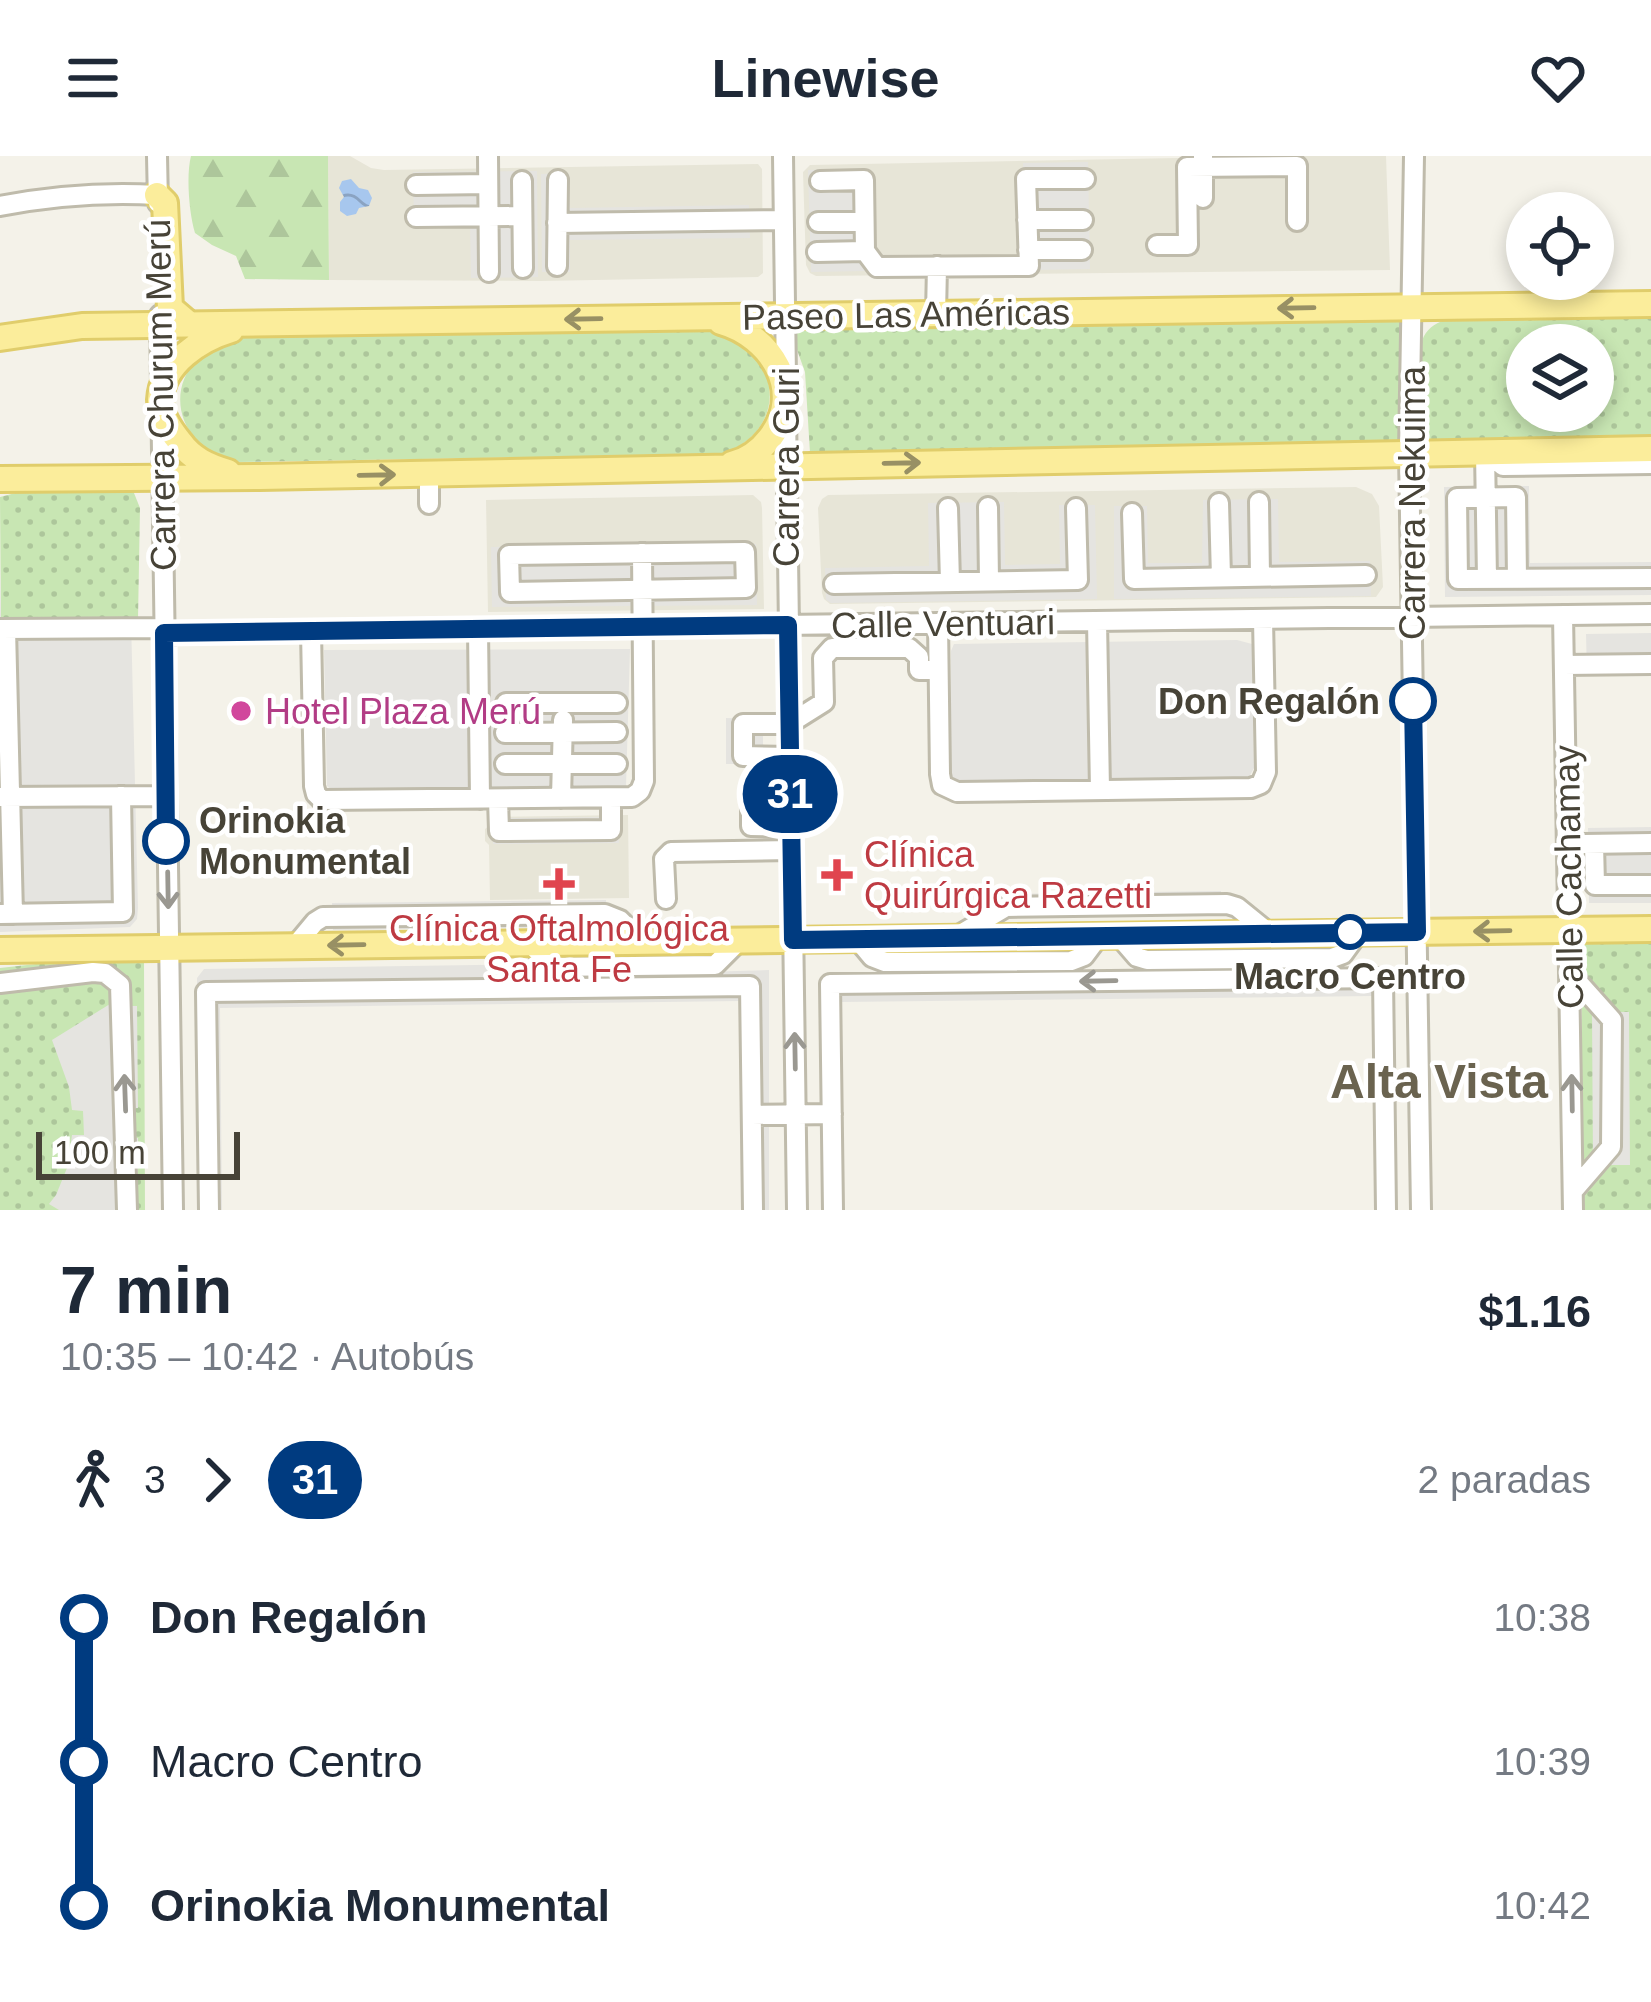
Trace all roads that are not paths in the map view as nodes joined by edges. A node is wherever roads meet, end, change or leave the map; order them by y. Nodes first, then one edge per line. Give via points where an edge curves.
1 (157, 156) edge
2 (488, 156) edge
3 (783, 156) edge
4 (1414, 156) edge
5 (1203, 161) edge
6 (1085, 179) dead end
7 (558, 180) dead end
8 (522, 181) dead end
9 (820, 181) dead end
10 (488, 184) junction
11 (416, 185) dead end
12 (158, 195) junction
13 (1203, 198) dead end
14 (0, 206) edge
15 (488, 216) junction
16 (522, 216) junction
17 (416, 217) dead end
18 (784, 220) junction
19 (1027, 220) junction
20 (1083, 220) dead end
21 (1297, 221) dead end
22 (818, 222) dead end
23 (865, 222) junction
24 (557, 223) junction
25 (1157, 245) dead end
26 (1028, 250) junction
27 (1082, 250) dead end
28 (865, 251) junction
29 (817, 252) dead end
30 (557, 266) dead end
31 (937, 266) junction
32 (523, 268) dead end
33 (489, 272) dead end
34 (1651, 304) edge
35 (1413, 307) junction
36 (936, 314) junction
37 (785, 316) junction
38 (700, 317) junction
39 (256, 324) junction
40 (160, 325) junction
41 (190, 325) junction
42 (0, 338) edge
43 (786, 398) junction
44 (160, 402) junction
45 (1651, 449) edge
46 (1485, 451) junction
47 (1408, 452) junction
48 (1651, 464) edge
49 (785, 466) junction
50 (712, 469) junction
51 (429, 474) junction
52 (260, 477) junction
53 (161, 478) junction
54 (0, 479) edge
55 (35, 479) junction
56 (0, 490) edge
57 (1486, 497) junction
58 (1259, 502) dead end
59 (1219, 503) dead end
60 (430, 505) dead end
61 (988, 507) dead end
62 (948, 508) dead end
63 (1076, 508) dead end
64 (1132, 513) dead end
65 (642, 553) junction
66 (1366, 574) dead end
67 (1260, 576) junction
68 (1230, 577) junction
69 (1651, 578) edge
70 (1487, 579) junction
71 (1526, 579) junction
72 (980, 581) junction
73 (950, 582) junction
74 (834, 584) dead end
75 (642, 590) junction
76 (1651, 614) edge
77 (1563, 615) junction
78 (1536, 616) junction
79 (1411, 617) junction
80 (1263, 619) junction
81 (1240, 620) junction
82 (1097, 621) junction
83 (938, 623) junction
84 (971, 623) junction
85 (467, 624) junction
86 (788, 625) junction
87 (642, 627) junction
88 (3, 629) edge
89 (164, 630) junction
90 (311, 632) junction
91 (1651, 664) edge
92 (1564, 665) junction
93 (938, 670) junction
94 (506, 703) dead end
95 (563, 703) junction
96 (617, 703) dead end
97 (789, 724) junction
98 (562, 732) junction
99 (617, 732) dead end
100 (505, 733) dead end
101 (790, 757) junction
102 (505, 764) dead end
103 (562, 764) junction
104 (616, 764) dead end
105 (1100, 790) junction
106 (165, 791) junction
107 (5, 792) edge
108 (83, 792) junction
109 (790, 794) junction
110 (121, 796) junction
111 (561, 798) junction
112 (611, 798) junction
113 (489, 799) junction
114 (791, 827) junction
115 (1651, 843) edge
116 (1568, 844) junction
117 (1594, 844) junction
118 (791, 850) junction
119 (1651, 885) edge
120 (666, 899) dead end
121 (6, 914) edge
122 (1651, 928) edge
123 (1569, 930) junction
124 (1359, 932) junction
125 (1417, 932) junction
126 (1269, 934) junction
127 (1108, 936) junction
128 (954, 938) junction
129 (857, 939) junction
130 (740, 940) junction
131 (793, 940) junction
132 (641, 941) junction
133 (530, 943) junction
134 (295, 946) junction
135 (169, 948) junction
136 (0, 950) edge
137 (656, 966) junction
138 (1156, 970) junction
139 (1570, 973) junction
140 (0, 983) edge
141 (656, 987) junction
142 (1385, 1113) junction
143 (1420, 1113) junction
144 (752, 1114) junction
145 (796, 1114) junction
146 (832, 1114) junction
147 (172, 1120) junction
148 (208, 1120) junction
149 (1573, 1200) edge
150 (749, 1208) edge
151 (127, 1210) edge
152 (173, 1210) edge
153 (209, 1210) edge
154 (797, 1210) edge
155 (833, 1210) edge
156 (1386, 1210) edge
157 (1421, 1210) edge

1 - 12 street, Carrera Churum Merú
2 - 10 street
3 - 18 street, Carrera Guri
4 - 35 street, Carrera Nekuima
5 - 13 street
5 - 21 street via 1297,166
5 - 25 street via 1187,167 1188,244
6 - 19 street via 1026,179
7 - 24 street
8 - 16 street
9 - 23 street via 864,180
10 - 11 street
10 - 15 street
12 - 14 street
12 - 40 street, Carrera Churum Merú
12 - 41 main road via 165,203 170,308
15 - 16 street
15 - 17 street
15 - 33 street
16 - 32 street
18 - 24 street
18 - 37 street, Carrera Guri
19 - 20 street
19 - 26 street
22 - 23 street
23 - 28 street
24 - 30 street
26 - 27 street
26 - 31 street via 1029,266
28 - 29 street
28 - 31 street via 877,267
31 - 36 street
34 - 35 main road, Paseo Las Américas
35 -> 36 main road, Paseo Las Américas
35 - 47 street, Carrera Nekuima
36 - 37 main road, Paseo Las Américas
37 - 38 main road, Paseo Las Américas
37 - 43 street, Carrera Guri
38 -> 39 main road, Paseo Las Américas
38 - 43 main road via 739,328 764,346
39 - 41 main road, Paseo Las Américas
39 - 44 main road via 186,352
40 - 41 main road, Paseo Las Américas
40 - 42 main road, Paseo Las Américas
40 - 44 street, Carrera Churum Merú
43 - 49 street, Carrera Guri
43 - 50 main road via 766,443
44 - 52 main road via 173,435 200,462
44 - 53 street, Carrera Churum Merú
45 - 46 main road
46 - 47 main road
46 - 48 street via 1503,466
46 - 57 street
49 -> 47 main road
47 - 79 street, Carrera Nekuima
49 - 50 main road
49 - 86 street, Carrera Guri
50 - 51 main road
52 -> 51 main road
51 - 60 street
52 - 53 main road
53 - 55 main road
53 - 89 street, Carrera Churum Merú
54 - 55 main road
55 - 56 street
57 - 70 street
57 - 70 street via 1457,498 1458,579
57 - 71 street via 1516,497
58 - 67 street
59 - 68 street
61 - 72 street
62 - 73 street
63 - 72 street via 1078,580
64 - 68 street via 1133,579
65 - 75 street
65 - 75 street via 745,552 746,588
65 - 75 street via 509,555 510,592
66 - 67 street
67 - 68 street
68 - 81 street
69 - 71 street
70 - 71 street
71 - 78 street
72 - 73 street
72 - 84 street
73 - 74 street
75 - 87 street
76 - 77 street, Calle Ventuari
77 - 78 street, Calle Ventuari
77 - 92 street, Calle Cachamay
78 - 79 street, Calle Ventuari
79 - 80 street, Calle Ventuari
79 - 125 street, Carrera Nekuima
80 - 81 street, Calle Ventuari
80 - 105 street via 1261,784
81 - 82 street, Calle Ventuari
82 - 84 street, Calle Ventuari
82 - 105 street
83 - 84 street, Calle Ventuari
83 - 86 street, Calle Ventuari
83 - 93 street
85 - 87 street, Calle Ventuari
85 - 90 street, Calle Ventuari
85 - 113 street
86 - 87 street, Calle Ventuari
86 - 97 street, Carrera Guri
87 - 112 street via 644,785 635,796
88 - 89 street, Calle Ventuari
88 - 107 street
89 - 90 street, Calle Ventuari
89 - 106 street, Carrera Churum Merú
90 - 113 street via 318,798
91 - 92 street
92 - 116 street, Calle Cachamay
93 - 97 street via 920,670 909,648 832,648 823,658 824,702
93 - 105 street via 943,785 957,792
94 - 95 street
95 - 96 street
95 - 98 street
97 - 101 street, Carrera Guri
97 - 101 street via 743,724 742,756
98 - 99 street
98 - 100 street
98 - 103 street
101 - 109 street, Carrera Guri
102 - 103 street
103 - 104 street
103 - 111 street
106 - 108 street
106 - 110 street
106 -> 135 street, Carrera Churum Merú
107 - 108 street
107 - 121 street
108 - 110 street
109 - 114 street, Carrera Guri
109 - 114 street via 751,794 751,826
110 - 121 street via 123,912
111 - 112 street
111 - 113 street
112 - 113 street via 611,830 499,831
114 - 118 street, Carrera Guri
115 - 117 street
116 - 117 street
116 - 123 street, Calle Cachamay
117 - 119 street via 1595,885
118 - 120 street via 670,852
118 - 131 street, Carrera Guri
122 - 123 main road
123 -> 125 main road
123 - 139 street, Calle Cachamay
124 - 125 main road
124 - 126 main road
124 - 138 street via 1332,958
125 - 143 street, Carrera Nekuima
126 - 127 main road
126 - 128 street via 1227,904 1006,907
127 - 128 main road
127 - 129 street via 1071,961 885,962
127 - 138 street
128 - 129 main road
129 - 131 main road
130 - 131 main road
130 - 132 main road
130 - 137 street via 718,964
145 -> 131 street, Carrera Guri
132 - 133 main road
132 - 134 street via 605,914 323,917
133 -> 134 main road
133 - 137 street via 552,967
134 - 135 main road
135 - 136 main road
135 - 147 street, Carrera Churum Merú
137 - 141 street
138 - 142 street via 1362,988 1383,978
138 -> 146 street via 830,983
149 -> 139 street, Calle Cachamay
139 - 149 street via 1612,1020 1611,1147
151 -> 140 street via 120,985 93,972
141 - 144 street via 750,986
141 - 148 street via 206,992 214,1025
142 - 143 street
142 - 156 street
143 - 157 street, Carrera Nekuima
144 - 145 street
144 - 150 street
145 - 146 street
145 - 154 street, Carrera Guri
146 - 155 street
147 - 148 street
147 - 152 street, Carrera Churum Merú
148 - 153 street

